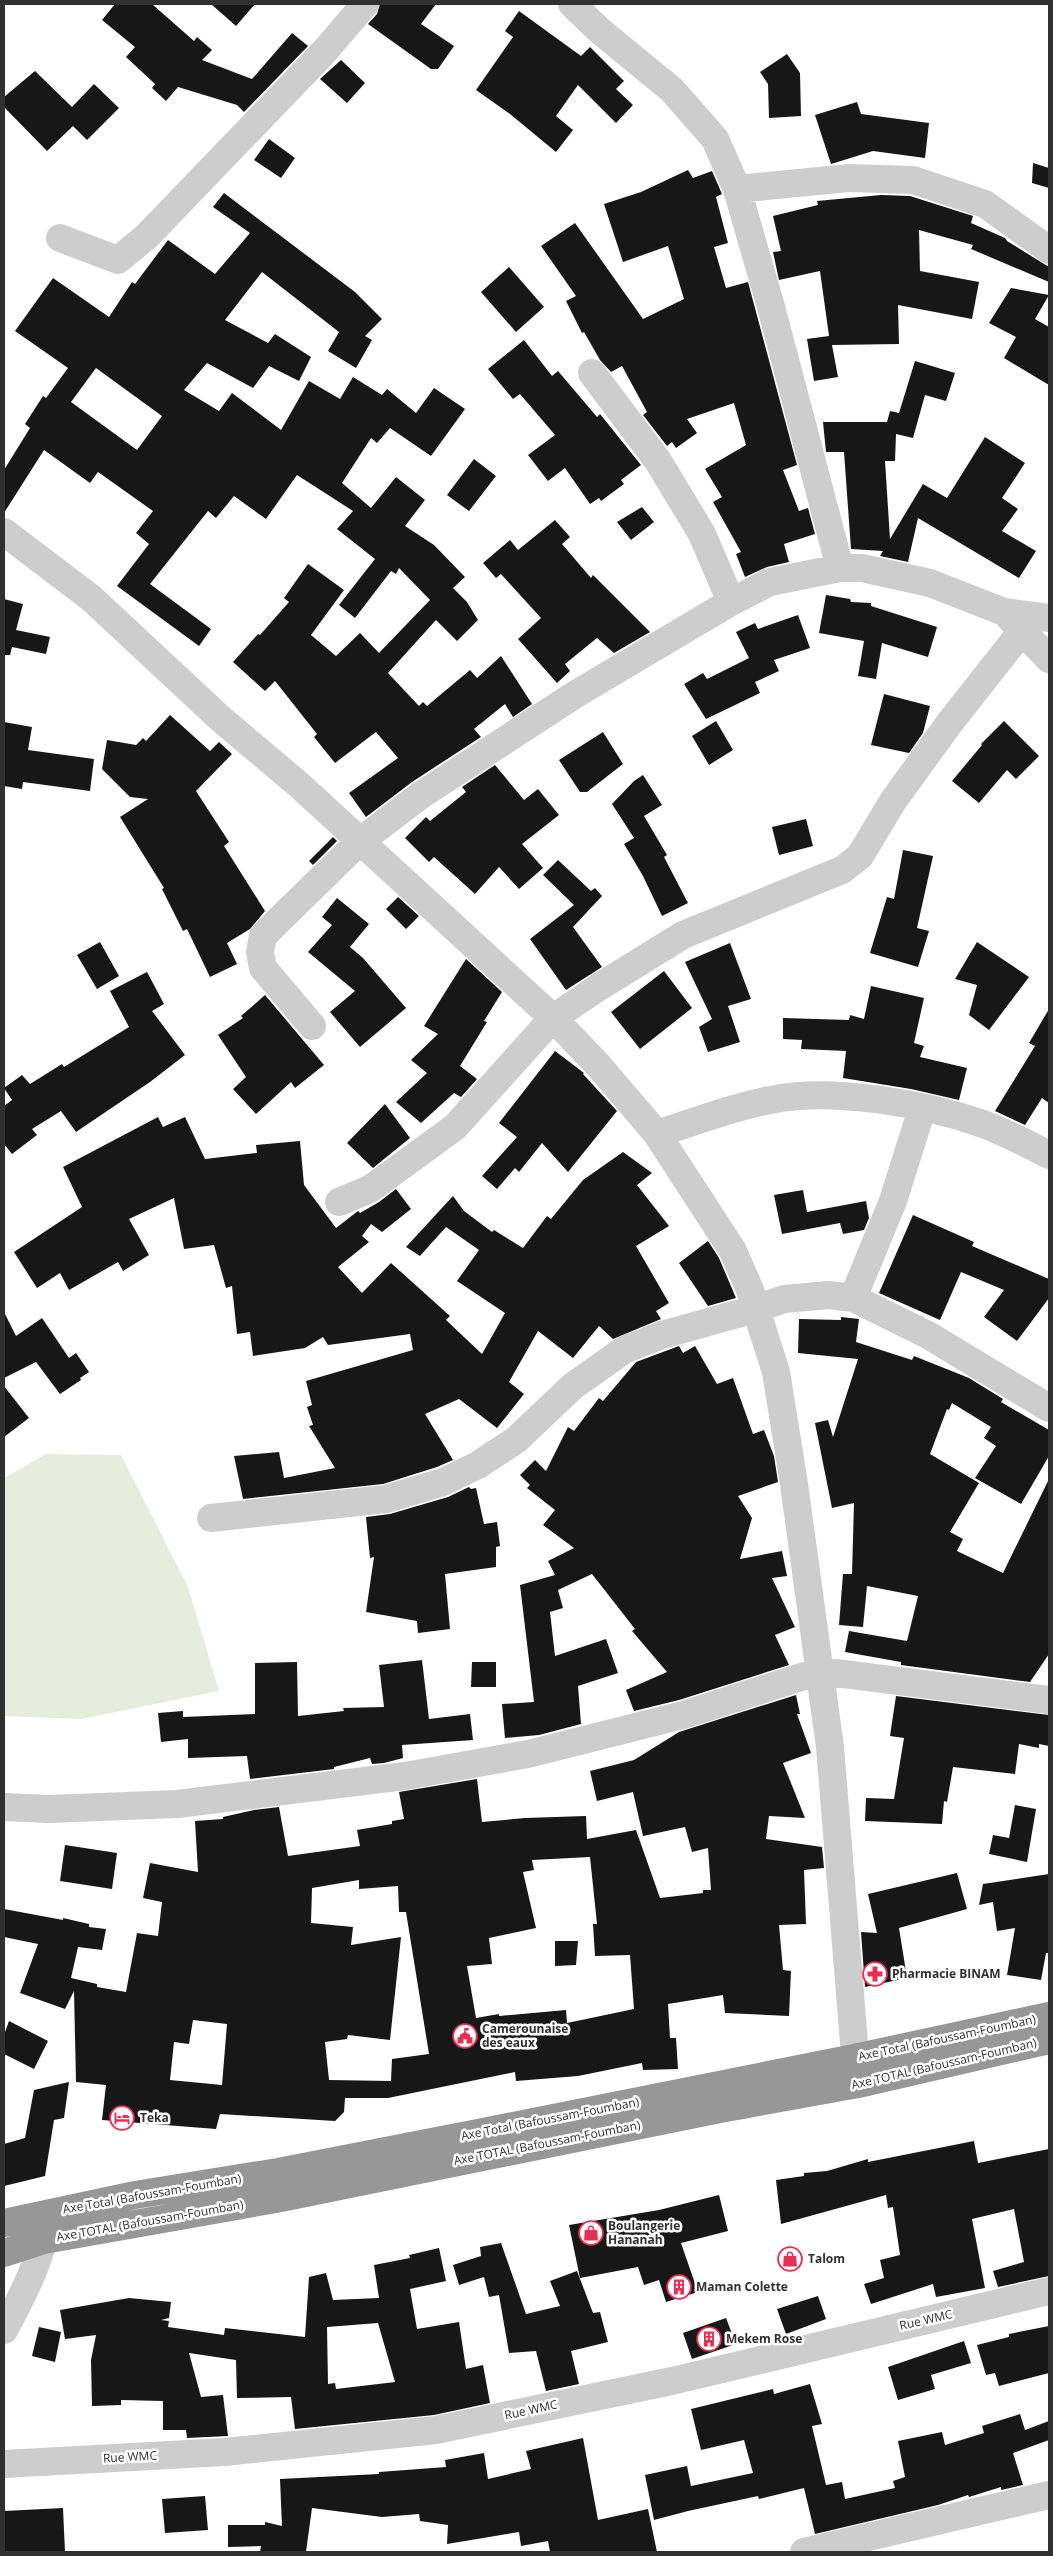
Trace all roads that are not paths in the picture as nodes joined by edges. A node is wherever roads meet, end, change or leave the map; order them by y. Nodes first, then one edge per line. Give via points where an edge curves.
1 (365, 4) edge
2 (572, 4) edge
3 (737, 189) junction
4 (60, 238) dead end
5 (1049, 250) edge
6 (592, 373) dead end
7 (4, 532) edge
8 (840, 568) junction
9 (730, 602) junction
10 (1049, 618) edge
11 (1013, 622) junction
12 (1049, 659) edge
13 (359, 842) junction
14 (553, 1018) junction
15 (312, 1026) dead end
16 (922, 1108) junction
17 (656, 1134) junction
18 (1049, 1155) edge
19 (340, 1202) dead end
20 (853, 1298) junction
21 (755, 1309) junction
22 (1049, 1408) edge
23 (212, 1518) dead end
24 (820, 1671) junction
25 (1049, 1700) edge
26 (4, 1807) edge
27 (1049, 2016) edge
28 (1049, 2040) edge
29 (856, 2071) junction
30 (716, 2097) junction
31 (49, 2212) junction
32 (4, 2223) edge
33 (44, 2240) junction
34 (4, 2253) edge
35 (1049, 2292) edge
36 (4, 2330) edge
37 (4, 2464) edge
38 (1049, 2495) edge
39 (804, 2552) edge

1 - 4 street via 323,53 147,236 118,260
2 - 3 street via 672,90 715,138
3 - 5 street via 849,178 913,180 985,204
3 - 8 street via 772,307
6 - 9 street via 663,469 702,534
7 - 13 street via 91,598
8 - 9 street via 770,582
8 - 11 street via 862,568 930,584
9 - 13 street via 576,694 421,795
10 - 11 street
11 - 12 street
11 - 14 street via 860,856 842,870 683,935
13 - 14 street
13 - 15 street via 263,936 260,952 264,968
14 - 17 street
14 - 19 street via 455,1127 370,1189
16 - 17 street via 882,1100 826,1096 782,1098 743,1106
16 - 18 street via 980,1123
16 - 20 street via 893,1201
17 - 21 street via 733,1251
20 - 21 street via 829,1295 784,1299
20 - 22 street via 928,1335
21 - 23 street via 662,1335 624,1350 573,1386 516,1440 478,1465 443,1482 386,1499
21 - 24 street via 776,1372
24 - 25 street
24 - 26 street via 683,1715 548,1749 405,1776 177,1804 49,1810
24 - 29 street via 830,1746
27 - 29 highway, Axe Total (Bafoussam-Foumban)
28 - 29 highway, Axe TOTAL (Bafoussam-Foumban)
29 - 30 highway, Axe TOTAL (Bafoussam-Foumban)
30 - 31 highway, Axe Total (Bafoussam-Foumban)
30 - 33 highway, Axe TOTAL (Bafoussam-Foumban) via 281,2198
31 - 32 highway, Axe Total (Bafoussam-Foumban)
31 - 33 street
33 - 34 highway, Axe TOTAL (Bafoussam-Foumban)
33 - 36 street via 24,2294
35 - 37 street, Rue WMC via 672,2381 436,2430 225,2452
38 - 39 street

